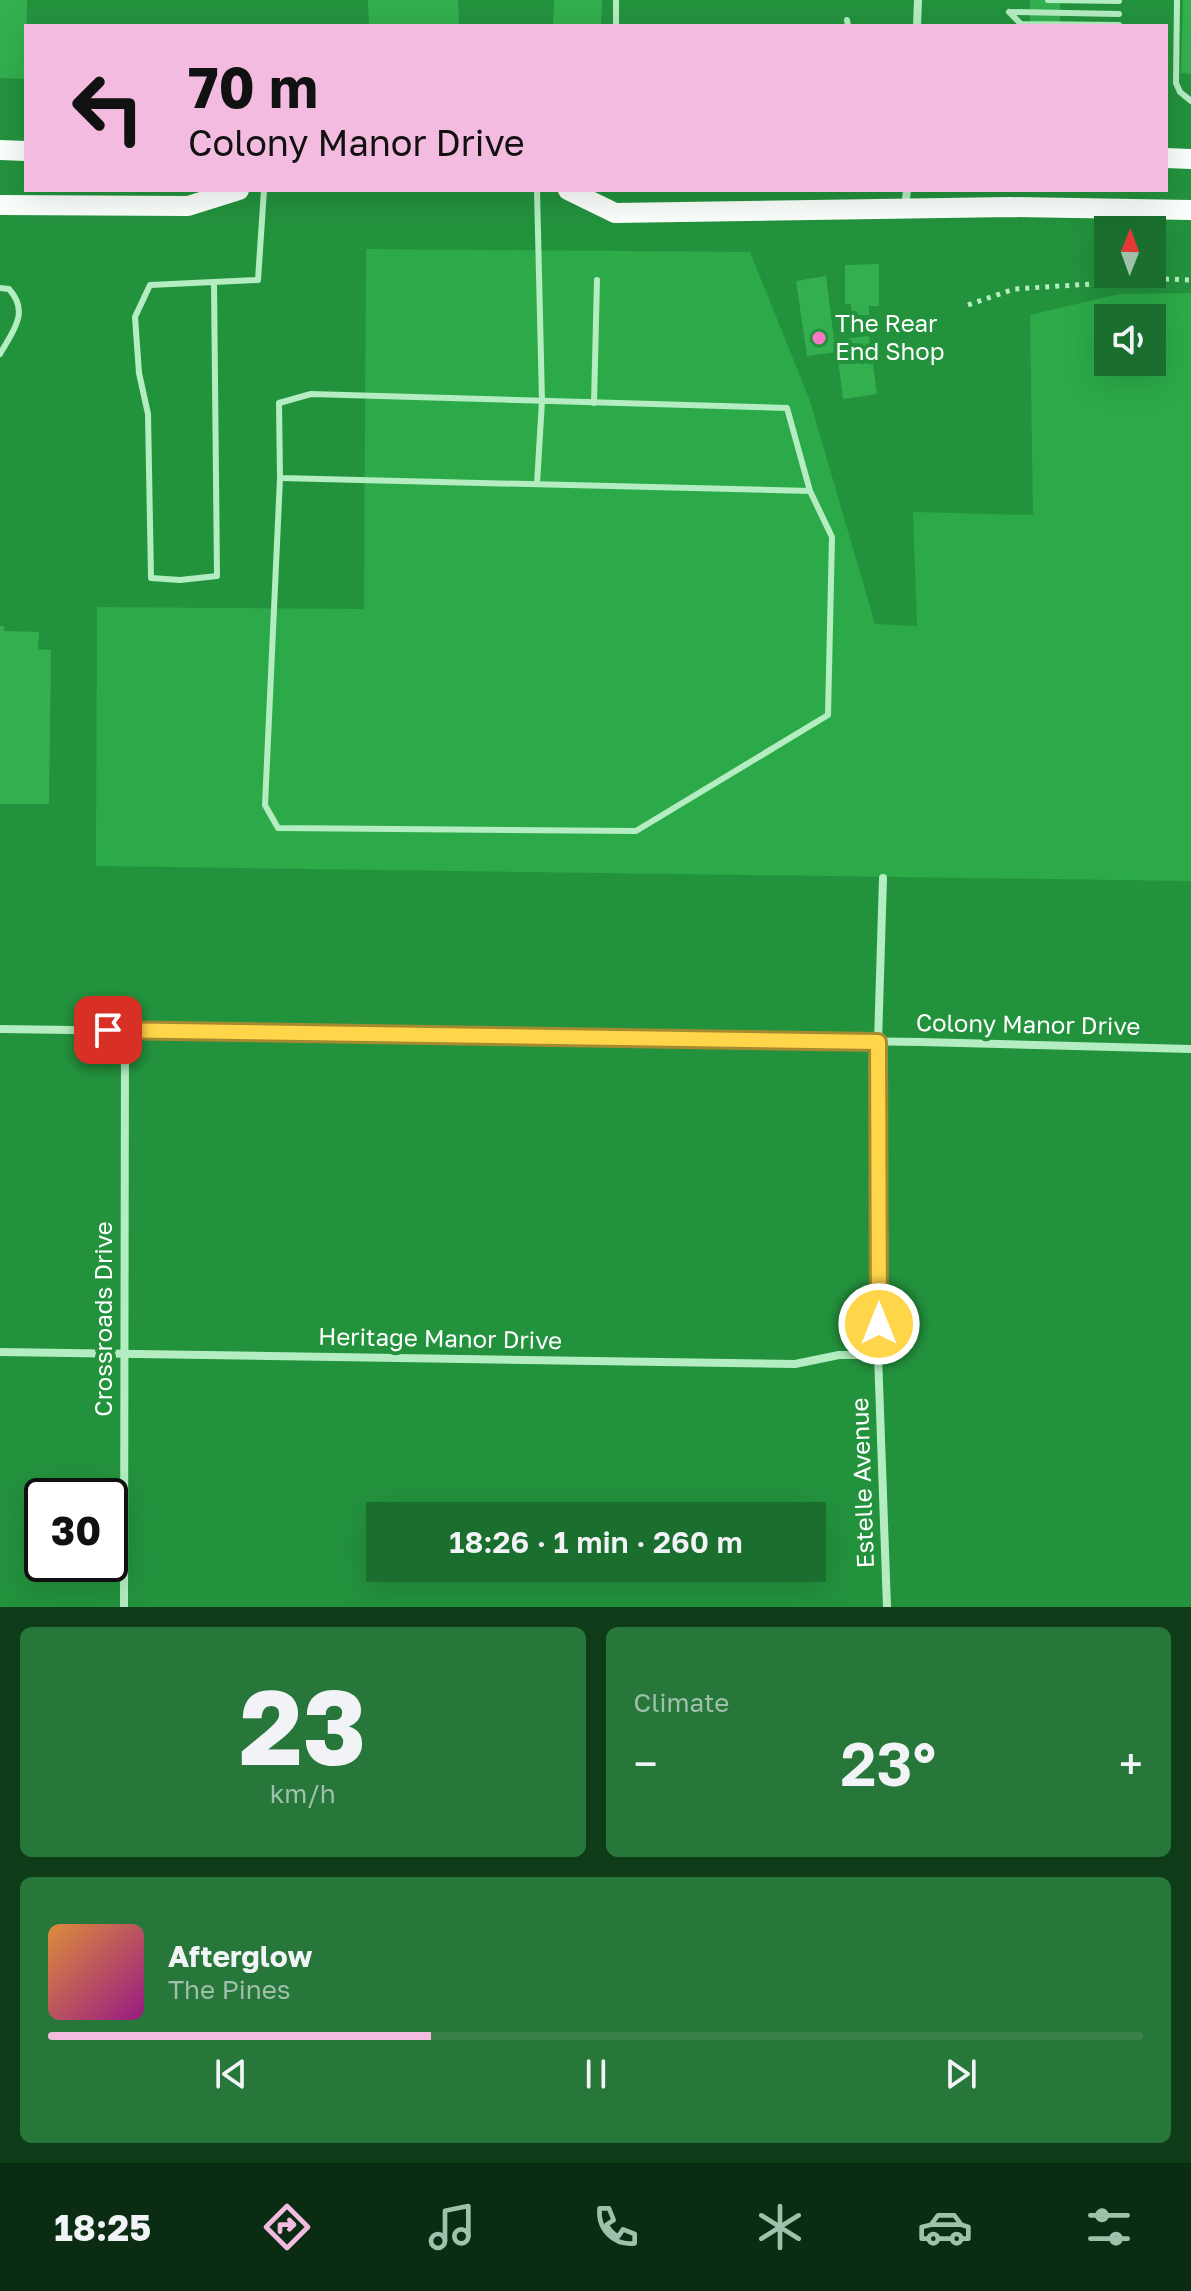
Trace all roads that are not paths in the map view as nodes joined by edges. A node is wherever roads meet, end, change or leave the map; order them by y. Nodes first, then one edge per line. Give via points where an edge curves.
1 (616, 0) edge
2 (918, 0) edge
3 (1048, 0) edge
4 (1177, 0) edge
5 (1119, 1) edge
6 (1119, 14) dead end
7 (616, 24) edge
8 (917, 24) edge
9 (1021, 24) edge
10 (1191, 101) edge
11 (0, 150) edge
12 (24, 151) edge
13 (1168, 158) edge
14 (1191, 159) edge
15 (233, 192) edge
16 (264, 192) edge
17 (537, 192) edge
18 (572, 192) edge
19 (906, 199) edge
20 (0, 205) edge
21 (1191, 210) edge
22 (597, 280) dead end
23 (214, 282) junction
24 (0, 288) edge
25 (0, 354) edge
26 (542, 401) junction
27 (594, 403) junction
28 (280, 478) junction
29 (537, 484) junction
30 (810, 491) junction
31 (883, 878) dead end
32 (0, 1029) edge
33 (125, 1031) junction
34 (878, 1042) junction
35 (1191, 1049) edge
36 (0, 1352) edge
37 (124, 1353) junction
38 (878, 1355) junction
39 (124, 1607) edge
40 (887, 1607) edge

1 - 7 lane
2 - 8 street
3 - 5 lane
4 - 10 lane via 1174,74 1180,92
6 - 9 lane via 1009,12
11 - 12 main road
13 - 14 main road
15 - 20 main road via 188,206
16 - 23 lane via 258,280
17 - 26 lane
18 - 19 main road via 615,213
19 - 21 main road
22 - 27 lane
23 - 23 lane via 150,285 135,317 148,414 151,578 217,576
24 - 25 lane via 18,298 20,308
26 - 27 lane
26 - 28 lane via 311,394 279,403
26 - 29 lane
27 - 30 lane via 787,408
28 - 29 lane
28 - 30 lane via 265,805 278,828 636,831 828,715 832,537
29 - 30 lane
31 - 34 street, Estelle Avenue
32 - 33 street, Colony Manor Drive
33 - 34 street, Colony Manor Drive
33 - 37 street, Crossroads Drive
34 - 35 street, Colony Manor Drive
34 - 38 street, Estelle Avenue
36 - 37 street, Heritage Manor Drive
37 - 38 street, Heritage Manor Drive via 795,1364 839,1355
37 - 39 street, Crossroads Drive
38 - 40 street, Estelle Avenue

